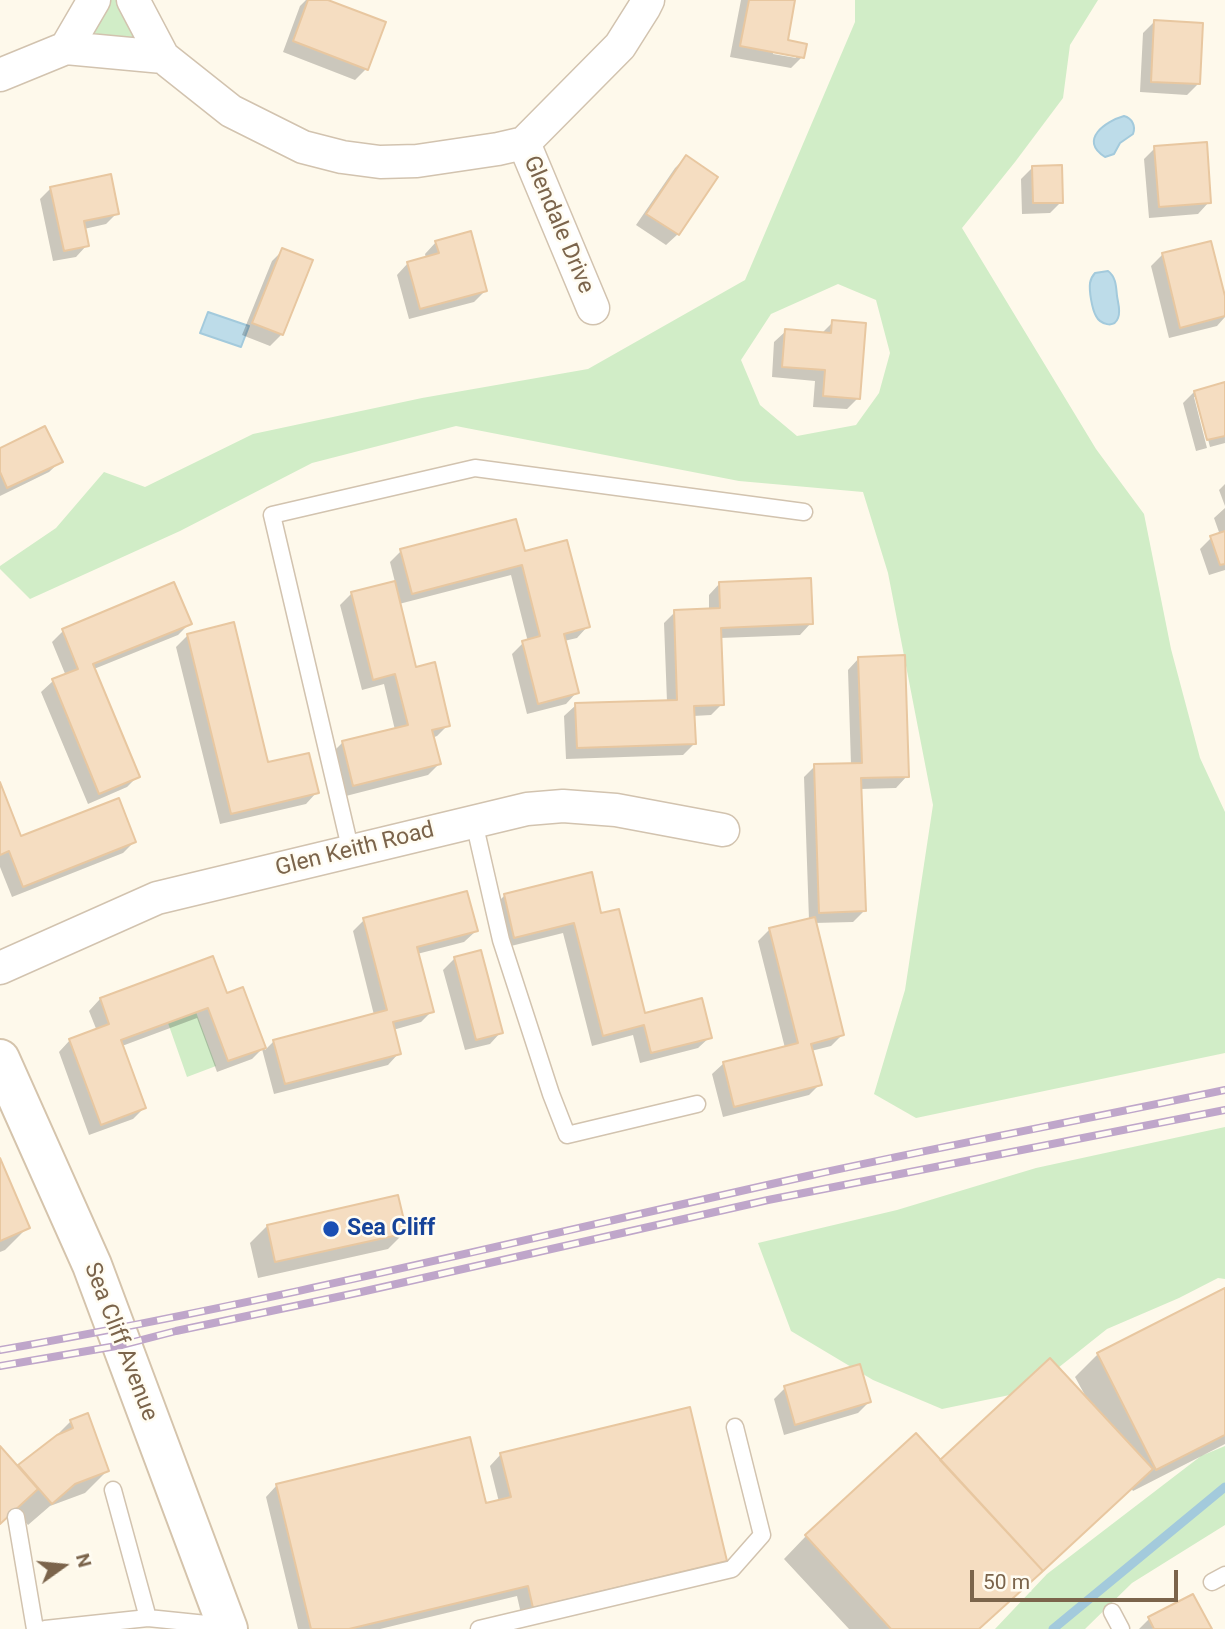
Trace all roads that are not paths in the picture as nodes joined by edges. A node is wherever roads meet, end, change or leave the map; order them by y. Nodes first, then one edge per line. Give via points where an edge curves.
1 (93, 0) edge
2 (133, 0) edge
3 (648, 0) edge
4 (66, 48) junction
5 (163, 57) junction
6 (0, 75) edge
7 (524, 142) junction
8 (593, 308) dead end
9 (804, 512) dead end
10 (474, 822) junction
11 (723, 830) dead end
12 (351, 852) junction
13 (0, 968) edge
14 (0, 1059) edge
15 (697, 1104) dead end
16 (735, 1427) dead end
17 (113, 1490) dead end
18 (16, 1517) dead end
19 (1112, 1612) dead end
20 (142, 1623) edge
21 (228, 1628) edge
22 (35, 1629) edge
23 (45, 1629) edge
24 (479, 1629) edge
25 (1121, 1629) edge

1 - 4 street
2 - 5 street
3 - 7 street via 620,46
4 - 5 street
4 - 6 street
5 - 7 street via 231,111 303,147 342,158 417,161
7 - 8 street, Glendale Drive
9 - 12 lane via 475,468 272,515
10 - 11 street, Glen Keith Road via 563,806 616,810
10 - 12 street, Glen Keith Road
10 - 15 lane via 501,940 567,1135
12 - 13 street, Glen Keith Road via 157,898
14 - 21 street, Sea Cliff Avenue via 92,1265
16 - 24 lane via 762,1535 732,1569
17 - 20 lane
18 - 22 lane
19 - 25 lane
20 - 21 lane
20 - 23 lane

